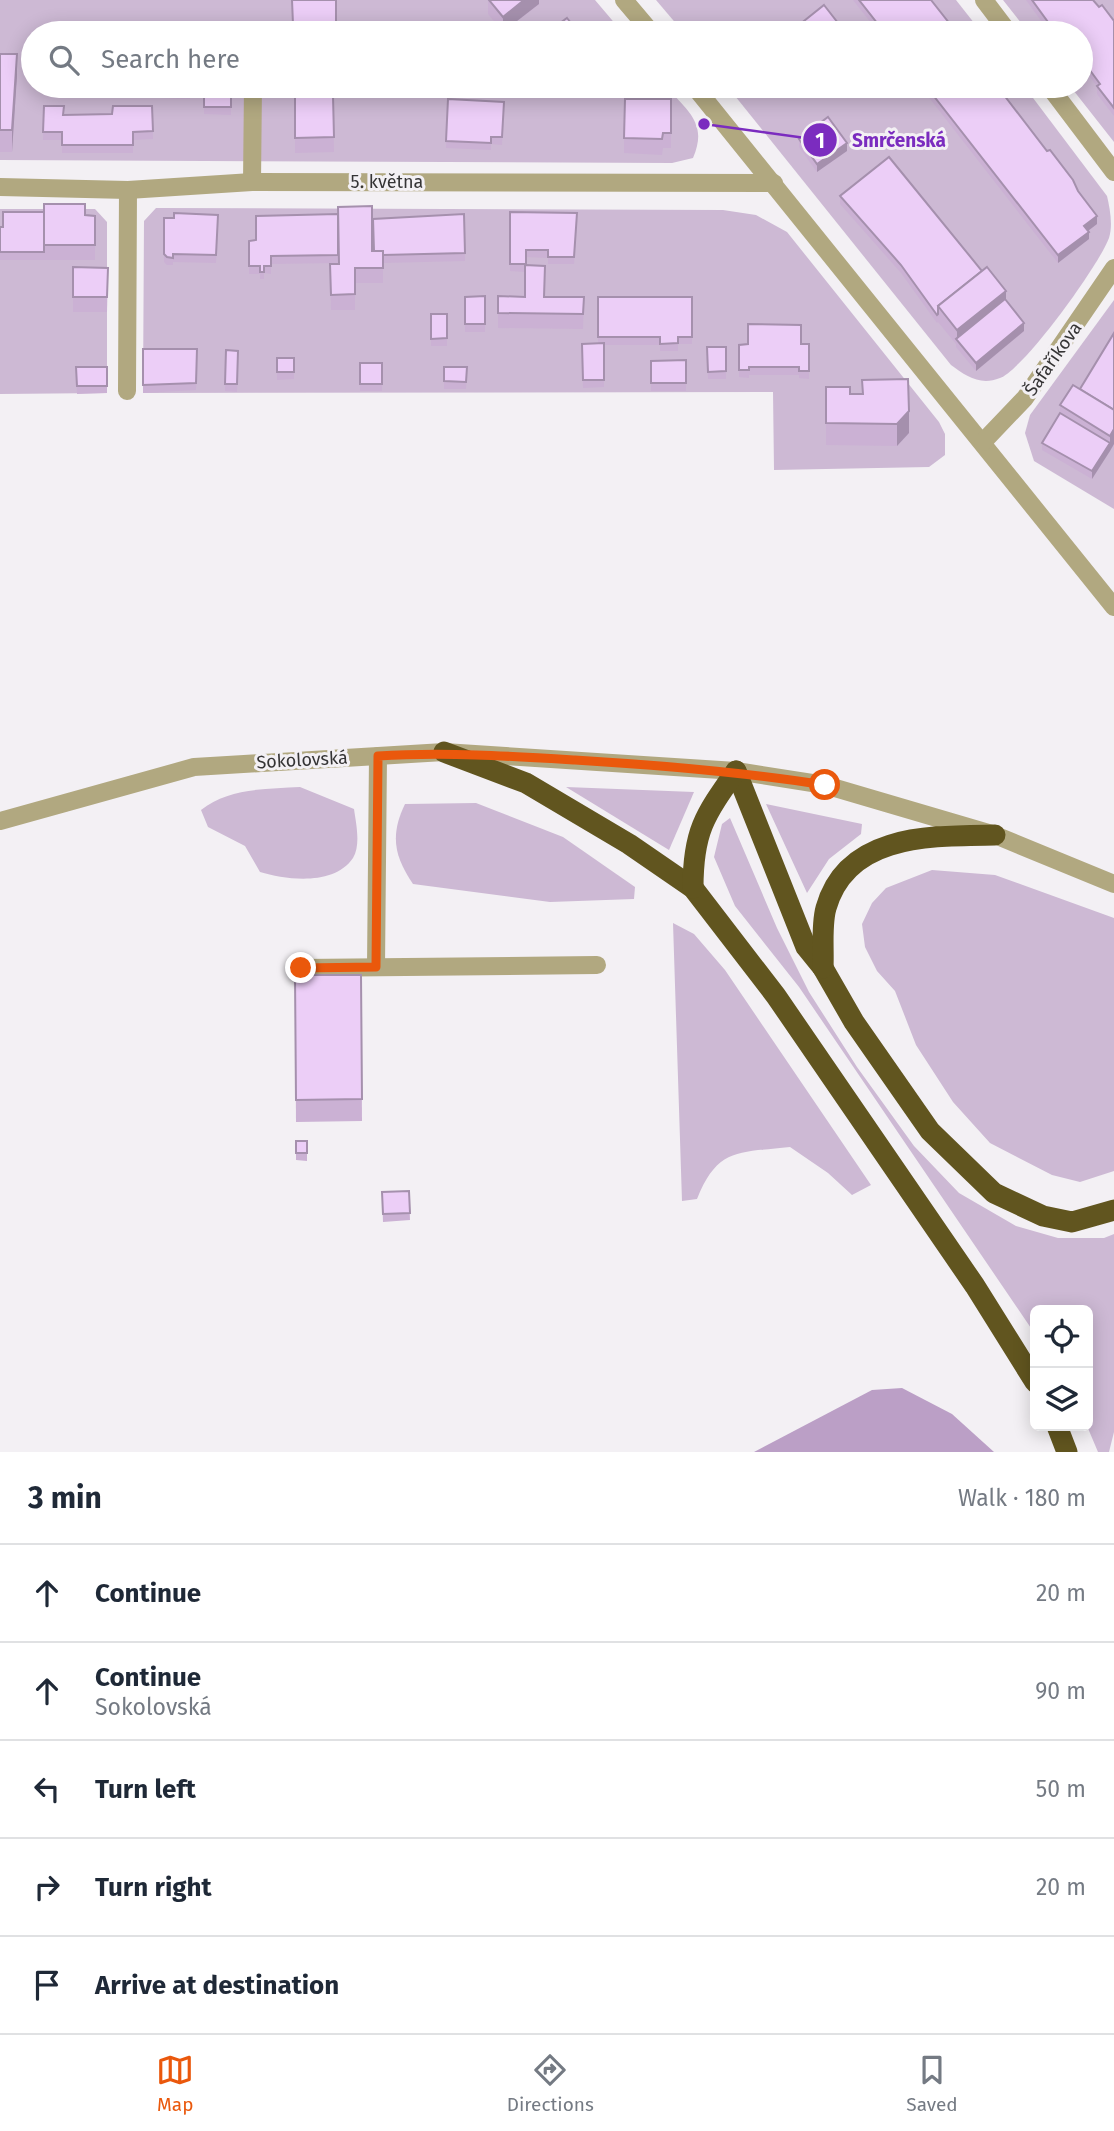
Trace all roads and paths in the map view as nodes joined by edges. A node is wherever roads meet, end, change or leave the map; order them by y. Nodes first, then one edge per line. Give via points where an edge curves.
1 (624, 0) edge
2 (984, 0) edge
3 (642, 21) edge
4 (1000, 21) edge
5 (253, 98) edge
6 (704, 98) edge
7 (1058, 98) edge
8 (1114, 172) edge
9 (252, 182) junction
10 (774, 183) junction
11 (0, 187) edge
12 (128, 190) junction
13 (1114, 268) edge
14 (127, 391) dead end
15 (983, 442) junction
16 (1114, 607) edge
17 (444, 752) junction
18 (378, 756) junction
19 (736, 771) junction
20 (0, 821) edge
21 (995, 835) junction
22 (1114, 884) edge
23 (693, 888) junction
24 (597, 965) dead end
25 (376, 967) junction
26 (301, 968) dead end
27 (823, 968) junction
28 (1114, 1210) edge
29 (1030, 1374) edge
30 (1059, 1431) edge
31 (1067, 1452) edge

1 - 3 street
2 - 4 street
5 - 9 street
6 - 10 street
7 - 8 street
9 - 10 street, 5. května
9 - 12 street, 5. května
10 - 15 street
11 - 12 street, 5. května
12 - 14 street
13 - 15 street, Šafaříkova via 1026,398
15 - 16 street
17 - 18 street, Sokolovská
17 - 19 street, Sokolovská
17 - 23 highway via 526,783
18 - 20 street, Sokolovská via 194,767
18 - 25 street
19 - 21 street, Sokolovská via 825,785
19 - 23 highway via 706,814 693,851
19 - 27 highway via 789,910 806,947
21 - 22 street, Sokolovská
21 - 27 highway via 924,836 871,852 845,869 825,910
23 - 29 highway via 776,996
24 - 25 street
25 - 26 street
27 - 28 highway via 854,1022 930,1131 994,1193 1043,1216 1072,1222
30 - 31 highway

